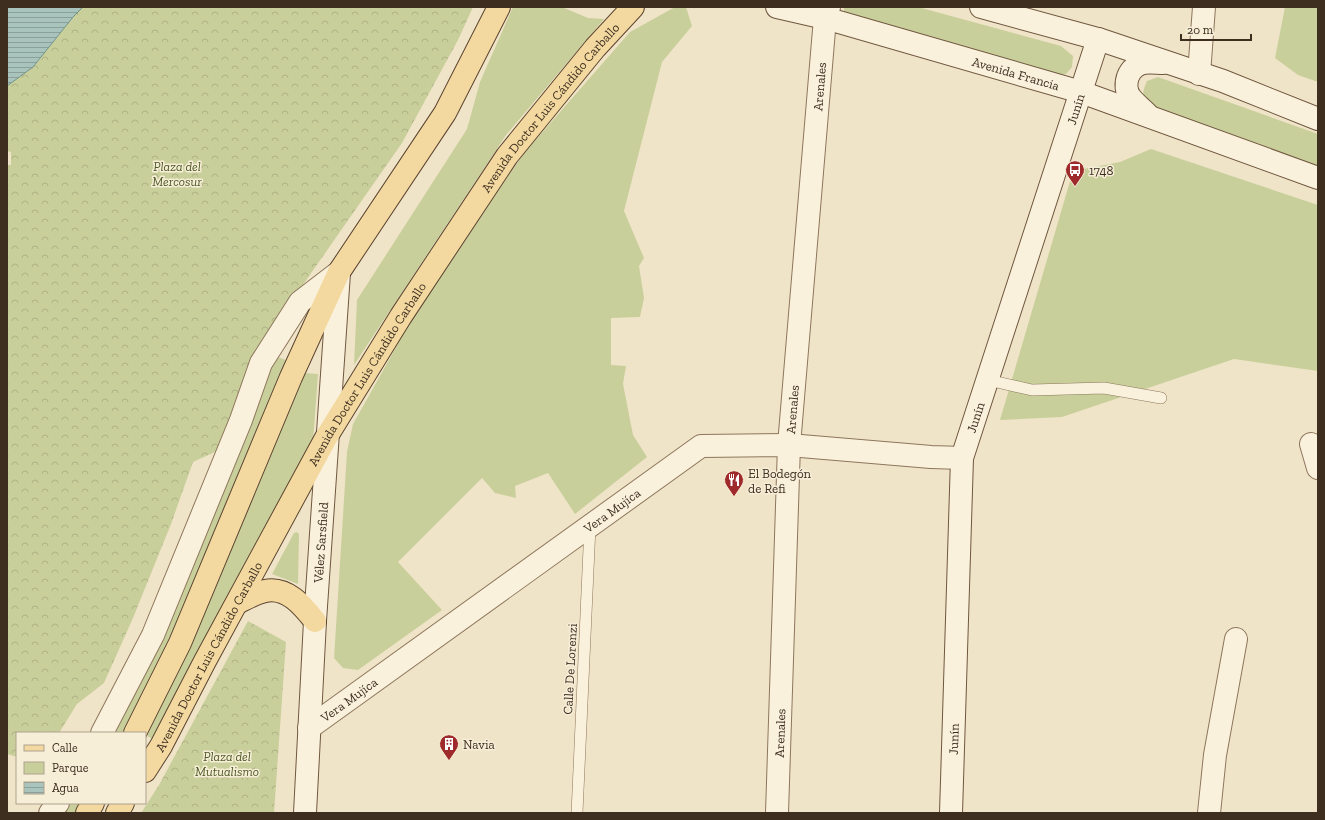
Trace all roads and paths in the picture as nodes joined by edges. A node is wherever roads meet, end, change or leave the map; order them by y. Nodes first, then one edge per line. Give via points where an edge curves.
1 (499, 7) edge
2 (633, 7) edge
3 (777, 7) edge
4 (981, 7) edge
5 (1204, 7) edge
6 (827, 12) edge
7 (1098, 39) junction
8 (1168, 63) junction
9 (1199, 74) junction
10 (1081, 92) junction
11 (1152, 118) junction
12 (1318, 119) edge
13 (1318, 178) edge
14 (339, 272) junction
15 (988, 380) junction
16 (1161, 398) dead end
17 (327, 436) junction
18 (1311, 444) dead end
19 (789, 445) junction
20 (962, 458) junction
21 (1318, 468) edge
22 (590, 525) junction
23 (238, 602) junction
24 (315, 621) junction
25 (1236, 639) dead end
26 (309, 728) junction
27 (103, 732) edge
28 (136, 732) edge
29 (146, 770) edge
30 (57, 804) edge
31 (92, 804) edge
32 (122, 804) edge
33 (50, 813) edge
34 (87, 813) edge
35 (117, 813) edge
36 (305, 813) edge
37 (577, 813) edge
38 (777, 813) edge
39 (951, 813) edge
40 (1209, 813) edge

1 - 14 main road via 445,113
2 - 17 main road, Avenida Doctor Luis Cándido Carballo via 595,48 507,156 401,316
3 - 6 main road, Avenida Francia
4 - 7 main road
5 - 9 main road
6 - 10 main road, Avenida Francia
6 - 19 main road, Arenales
7 - 8 main road
7 - 10 main road, Junín
8 - 9 main road
8 - 11 main road via 1144,63 1132,70 1127,79 1129,96
9 - 12 main road
10 - 11 main road, Avenida Francia
10 - 15 main road, Junín
11 - 13 main road, Avenida Francia
14 - 17 main road, Vélez Sarsfield
14 - 27 main road via 300,302 261,363 241,420 153,635
14 - 28 main road via 291,378 180,643
15 - 16 lane via 1032,390 1104,388
15 - 20 main road, Junín
17 - 23 main road, Avenida Doctor Luis Cándido Carballo
17 - 24 main road, Vélez Sarsfield
18 - 21 main road
19 - 20 main road, Vera Mujíca
19 - 22 main road, Vera Mujíca via 701,446
19 - 38 main road, Arenales
20 - 39 main road, Junín
22 - 26 main road, Vera Mujíca
22 - 37 lane, Calle De Lorenzi
23 - 24 main road via 266,591 283,593 298,601
23 - 29 main road, Avenida Doctor Luis Cándido Carballo via 162,746
24 - 26 main road, Vélez Sarsfield
25 - 40 main road via 1215,755
26 - 36 main road, Vélez Sarsfield
30 - 33 main road
31 - 34 main road
32 - 35 main road

